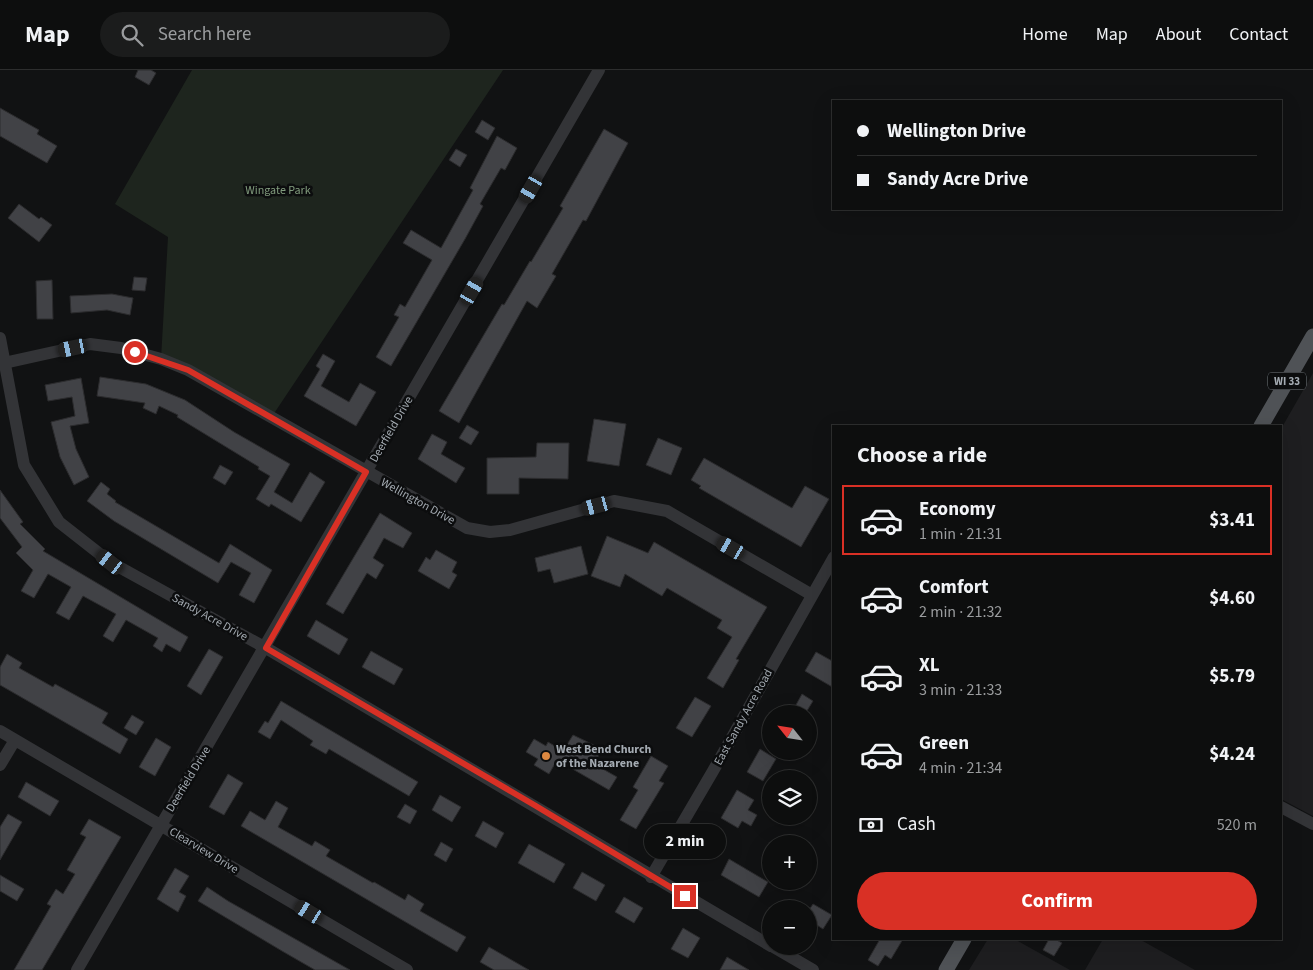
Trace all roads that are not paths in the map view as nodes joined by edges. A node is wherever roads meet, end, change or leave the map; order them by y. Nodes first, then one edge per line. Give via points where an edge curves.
1 (599, 70) edge
2 (1313, 336) edge
3 (0, 338) edge
4 (2, 363) edge
5 (1262, 425) edge
6 (366, 472) junction
7 (832, 560) edge
8 (812, 595) junction
9 (266, 648) junction
10 (0, 731) edge
11 (15, 740) junction
12 (0, 765) edge
13 (1282, 808) edge
14 (161, 824) junction
15 (1313, 824) edge
16 (651, 877) junction
17 (762, 940) edge
18 (963, 940) edge
19 (787, 955) edge
20 (77, 970) edge
21 (407, 970) edge
22 (813, 970) edge
23 (946, 970) edge

1 - 6 street, Deerfield Drive
2 - 5 main road, WI 33
3 - 4 street, Sandy Acre Drive
4 - 6 street, Wellington Drive via 90,344 162,359 188,370
4 - 9 street, Sandy Acre Drive via 24,465 59,522 110,562
6 - 8 street, Wellington Drive via 467,528 490,532 510,530 614,502 667,511
6 - 9 street, Deerfield Drive
7 - 8 street, East Sandy Acre Road
8 - 16 street, East Sandy Acre Road
9 - 14 street, Deerfield Drive
9 - 16 street, Sandy Acre Drive
10 - 11 street, Clearview Drive
11 - 12 street
11 - 14 street, Clearview Drive
13 - 15 street
14 - 20 street, Deerfield Drive
14 - 21 street, Clearview Drive
16 - 17 street, Sandy Acre Drive
18 - 23 main road
19 - 22 street, Sandy Acre Drive

